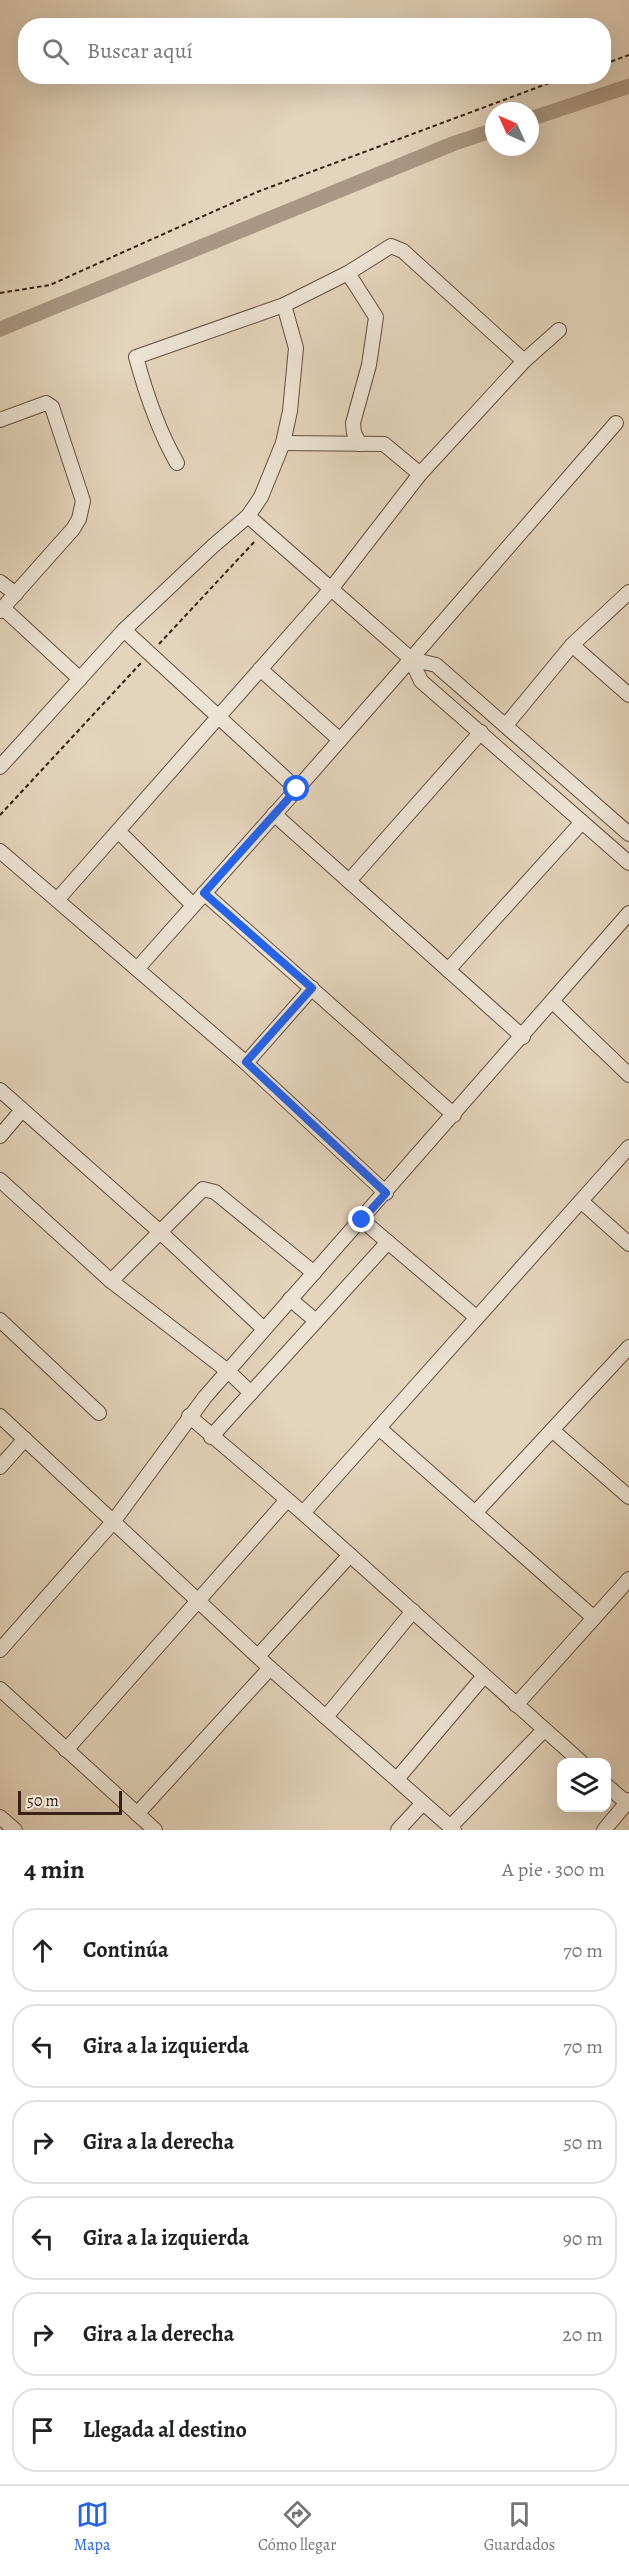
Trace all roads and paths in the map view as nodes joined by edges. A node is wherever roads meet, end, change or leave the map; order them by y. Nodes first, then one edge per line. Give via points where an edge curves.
1 (629, 55) edge
2 (611, 61) edge
3 (547, 84) edge
4 (348, 273) junction
5 (0, 293) edge
6 (284, 305) junction
7 (559, 330) dead end
8 (524, 361) junction
9 (0, 420) edge
10 (616, 423) dead end
11 (283, 443) junction
12 (360, 444) junction
13 (177, 463) dead end
14 (420, 474) junction
15 (248, 516) junction
16 (265, 531) junction
17 (0, 582) edge
18 (331, 589) junction
19 (629, 592) edge
20 (16, 594) junction
21 (1, 610) edge
22 (124, 630) junction
23 (572, 645) junction
24 (150, 654) junction
25 (411, 659) junction
26 (260, 669) junction
27 (80, 679) junction
28 (629, 695) edge
29 (218, 717) junction
30 (506, 725) junction
31 (481, 732) junction
32 (340, 740) junction
33 (0, 767) edge
34 (297, 789) junction
35 (274, 814) junction
36 (0, 815) edge
37 (582, 822) junction
38 (118, 831) junction
39 (629, 834) edge
40 (0, 851) edge
41 (629, 863) edge
42 (349, 881) junction
43 (204, 893) junction
44 (57, 900) junction
45 (193, 905) junction
46 (629, 913) edge
47 (137, 969) junction
48 (448, 970) junction
49 (312, 988) junction
50 (553, 1002) junction
51 (523, 1037) junction
52 (246, 1062) junction
53 (629, 1075) edge
54 (0, 1090) edge
55 (22, 1110) junction
56 (454, 1115) junction
57 (0, 1136) edge
58 (629, 1147) edge
59 (0, 1180) edge
60 (386, 1193) junction
61 (582, 1202) junction
62 (362, 1220) junction
63 (159, 1231) junction
64 (388, 1242) junction
65 (629, 1244) edge
66 (314, 1273) junction
67 (111, 1281) junction
68 (290, 1299) junction
69 (476, 1317) junction
70 (0, 1320) edge
71 (316, 1322) junction
72 (264, 1329) junction
73 (629, 1347) edge
74 (229, 1372) junction
75 (251, 1393) junction
76 (99, 1413) dead end
77 (0, 1416) edge
78 (189, 1416) junction
79 (379, 1428) junction
80 (552, 1430) junction
81 (211, 1437) junction
82 (25, 1439) junction
83 (0, 1467) edge
84 (629, 1497) edge
85 (287, 1500) junction
86 (303, 1513) junction
87 (475, 1513) junction
88 (113, 1522) junction
89 (350, 1555) junction
90 (629, 1579) edge
91 (198, 1599) junction
92 (412, 1611) junction
93 (594, 1618) junction
94 (0, 1650) edge
95 (258, 1656) junction
96 (270, 1668) junction
97 (484, 1676) junction
98 (0, 1689) edge
99 (516, 1705) junction
100 (326, 1717) junction
101 (544, 1730) junction
102 (66, 1750) junction
103 (576, 1758) edge
104 (396, 1779) junction
105 (611, 1789) edge
106 (628, 1801) edge
107 (423, 1803) junction
108 (137, 1814) junction
109 (452, 1828) edge
110 (155, 1830) edge
111 (398, 1830) edge
112 (604, 1830) edge

1 - 2 path
3 - 5 path via 257,192 50,285
4 - 6 street
4 - 8 street via 396,246
4 - 12 street via 376,317 369,365 353,423
6 - 11 street via 296,348
6 - 13 street via 136,357 143,386
7 - 8 street
8 - 14 street
9 - 20 street via 46,403 52,407 83,501 73,529
10 - 25 street
11 - 12 street
11 - 15 street via 261,497
12 - 14 street via 384,444
14 - 18 street
15 - 16 street
15 - 22 street
16 - 18 street
16 - 24 path
17 - 20 street
18 - 25 street
18 - 26 street
19 - 23 street
20 - 21 street
21 - 27 street
22 - 24 street
22 - 27 street
23 - 28 street
23 - 30 street
24 - 29 street
24 - 36 path
25 - 30 street via 436,664
25 - 31 street via 421,681
25 - 32 street
26 - 29 street
26 - 32 street
27 - 33 street
29 - 34 street
29 - 38 street
30 - 39 street
31 - 37 street
31 - 42 street
32 - 34 street
34 - 35 street
35 - 42 street
35 - 43 street
37 - 41 street
37 - 48 street
38 - 44 street
38 - 45 street
40 - 44 street
42 - 48 street
43 - 45 street
43 - 49 street
44 - 47 street
45 - 47 street
46 - 50 street
47 - 52 street
48 - 51 street
49 - 52 street
49 - 56 street
50 - 51 street
50 - 53 street
51 - 56 street
52 - 60 street
54 - 55 street
55 - 57 street
55 - 63 street
56 - 60 street
58 - 61 street
59 - 67 street
60 - 62 street
61 - 65 street
61 - 69 street
62 - 64 street
62 - 66 street
63 - 66 street via 199,1190 208,1189
63 - 67 street
63 - 72 street
64 - 69 street
64 - 71 street
66 - 68 street
67 - 74 street
68 - 71 street
68 - 72 street
69 - 79 street
70 - 76 street
71 - 75 street
72 - 74 street
73 - 80 street
74 - 75 street
74 - 78 street
75 - 81 street
77 - 82 street
78 - 81 street
78 - 88 street
79 - 86 street
79 - 87 street
80 - 84 street
80 - 87 street
81 - 85 street
82 - 83 street
82 - 88 street
85 - 86 street
85 - 91 street
86 - 89 street
87 - 93 street
88 - 91 street
88 - 94 street
89 - 92 street
89 - 95 street
90 - 93 street
91 - 95 street
91 - 102 street
92 - 97 street
92 - 100 street
93 - 99 street
95 - 96 street
96 - 100 street
96 - 108 street
97 - 99 street
97 - 104 street
98 - 102 street
99 - 101 street
100 - 104 street
101 - 103 street
101 - 109 street
102 - 108 street
104 - 107 street
105 - 106 street
106 - 112 street
107 - 109 street
107 - 111 street
108 - 110 street

